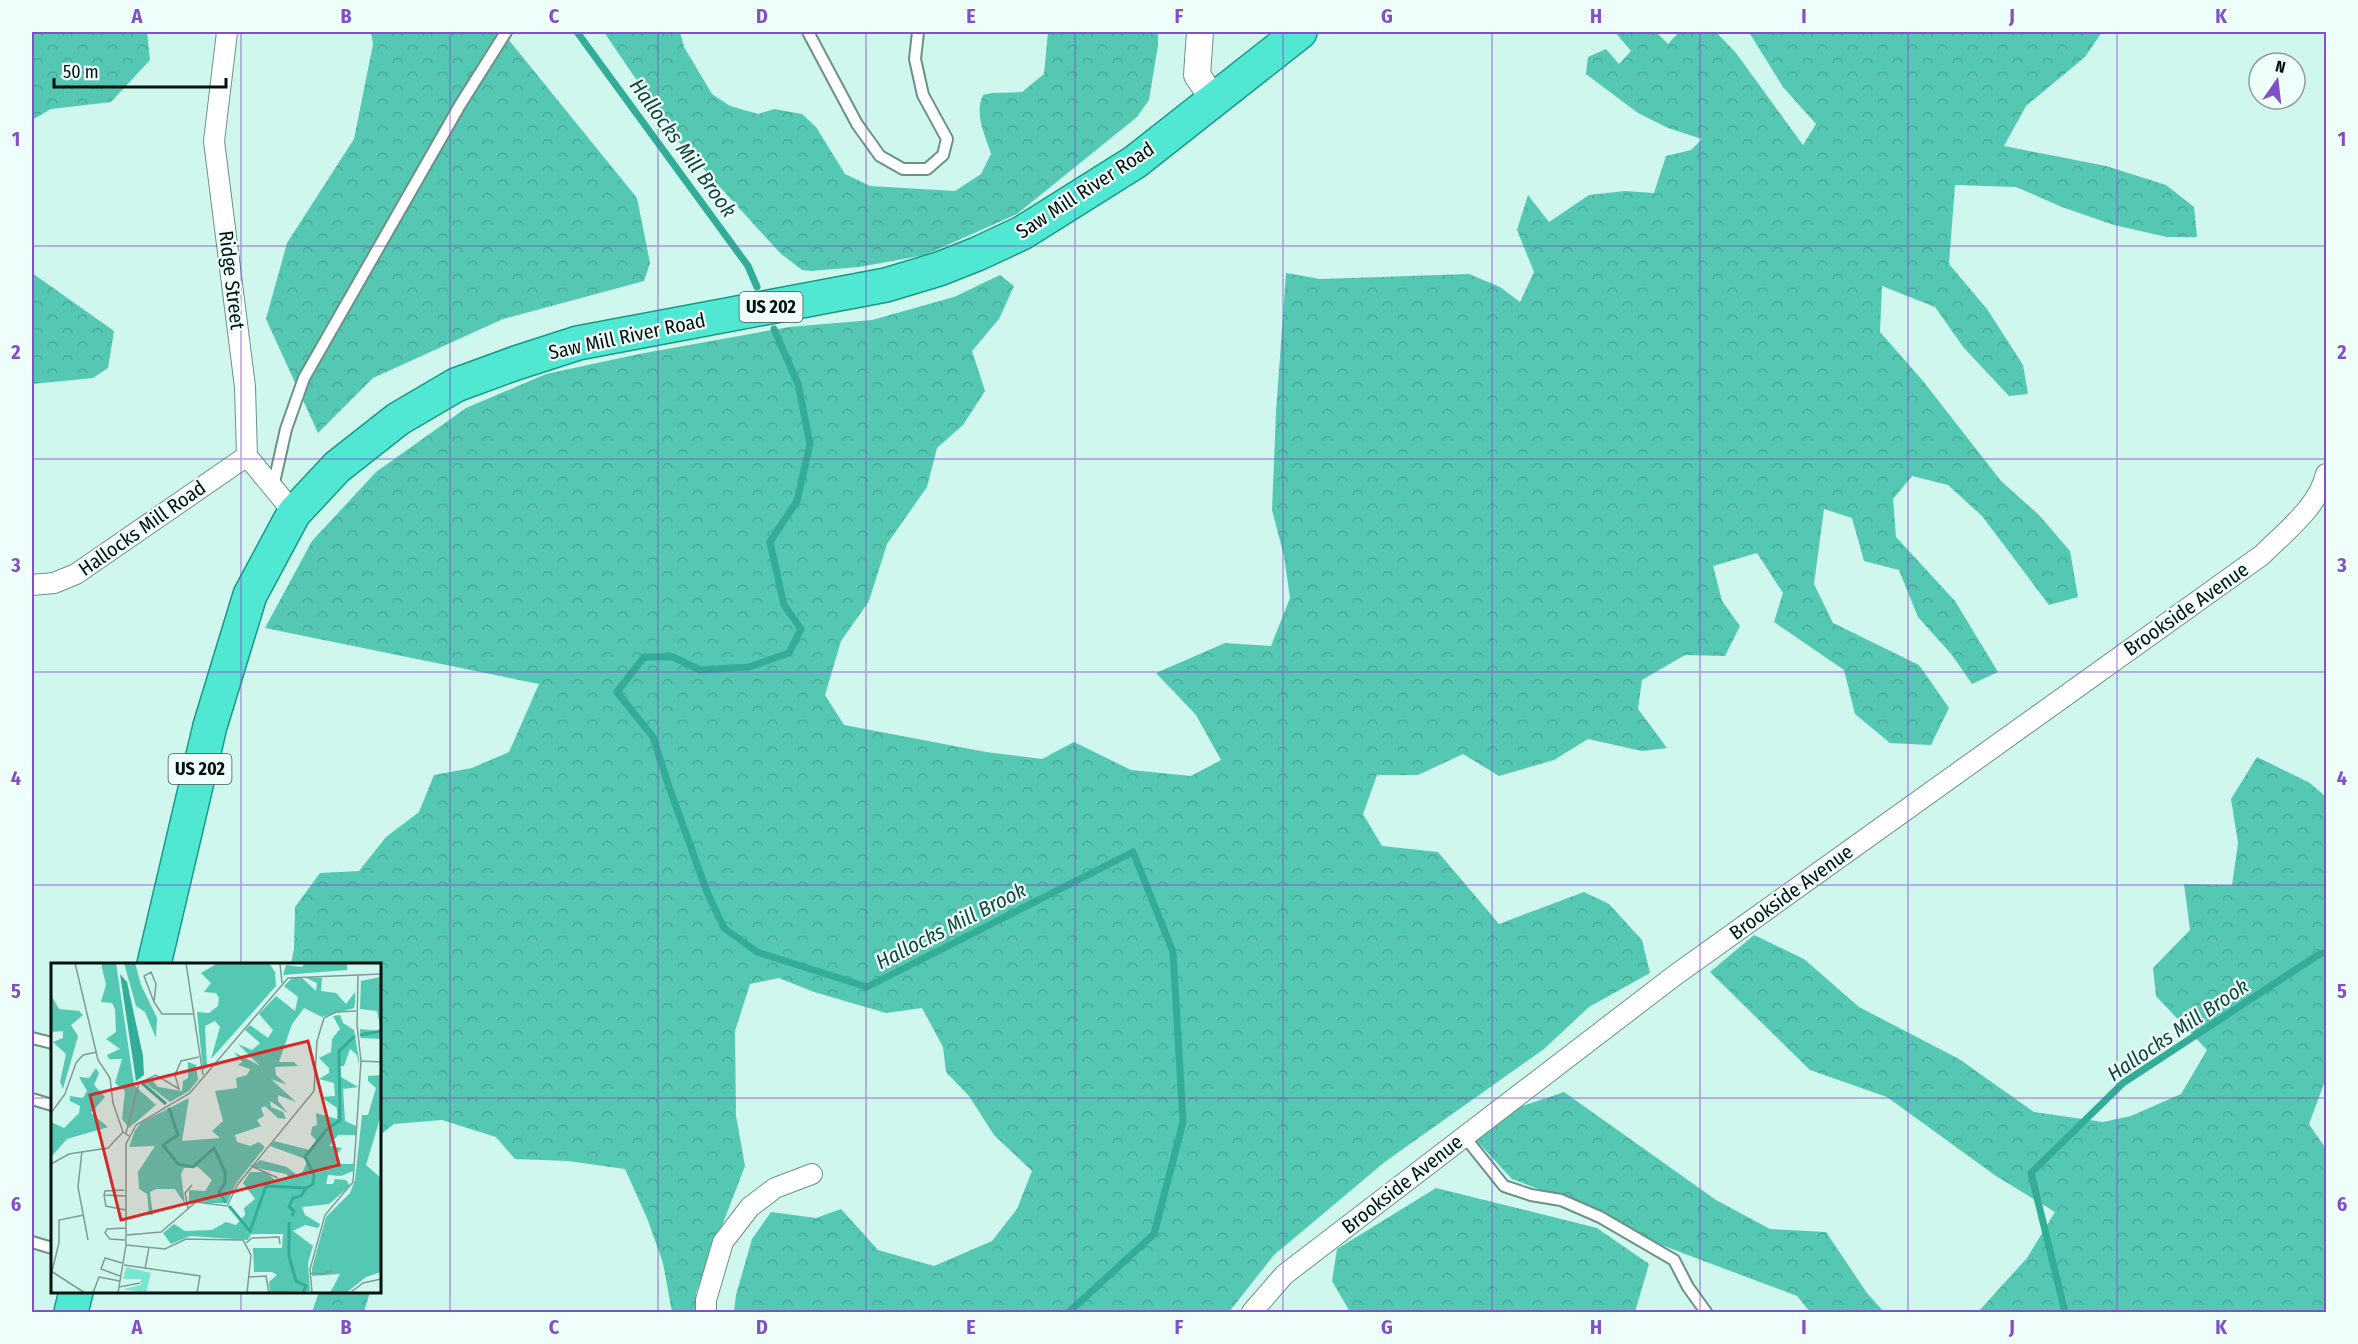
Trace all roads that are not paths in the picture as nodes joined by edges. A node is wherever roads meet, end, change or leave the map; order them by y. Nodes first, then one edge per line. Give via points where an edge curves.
1 (227, 32) edge
2 (506, 32) edge
3 (808, 32) edge
4 (918, 32) edge
5 (1200, 32) edge
6 (1300, 32) edge
7 (1214, 100) junction
8 (247, 456) junction
9 (2326, 474) edge
10 (273, 487) junction
11 (294, 513) junction
12 (32, 585) edge
13 (154, 963) edge
14 (32, 1038) edge
15 (51, 1043) edge
16 (32, 1100) edge
17 (51, 1105) edge
18 (1464, 1136) junction
19 (812, 1174) dead end
20 (32, 1242) edge
21 (51, 1248) edge
22 (76, 1293) edge
23 (71, 1312) edge
24 (706, 1312) edge
25 (1252, 1312) edge
26 (1706, 1312) edge

1 - 8 street, Ridge Street via 214,141 245,387
2 - 10 lane via 304,378 286,429
3 - 4 lane via 857,124 880,156 903,169 927,169 943,155 947,139 923,95 915,59
5 - 7 street via 1197,75
6 - 7 highway, Saw Mill River Road / US 202
7 - 11 highway, Saw Mill River Road / US 202 via 1092,191 1022,233 939,269 886,285 578,344 456,385 398,418 337,468
8 - 10 street
8 - 12 street, Hallocks Mill Road via 76,574 54,583
9 - 18 street, Brookside Avenue via 2322,490 2262,555 1674,976
10 - 11 street
11 - 13 highway, Saw Mill River Road / US 202 via 250,595 236,636 210,726
14 - 15 lane
16 - 17 lane
18 - 25 street, Brookside Avenue via 1284,1275
18 - 26 lane via 1504,1186 1561,1200 1600,1216 1674,1260
19 - 24 street via 776,1188 750,1207 729,1233 720,1251
20 - 21 lane
22 - 23 highway

